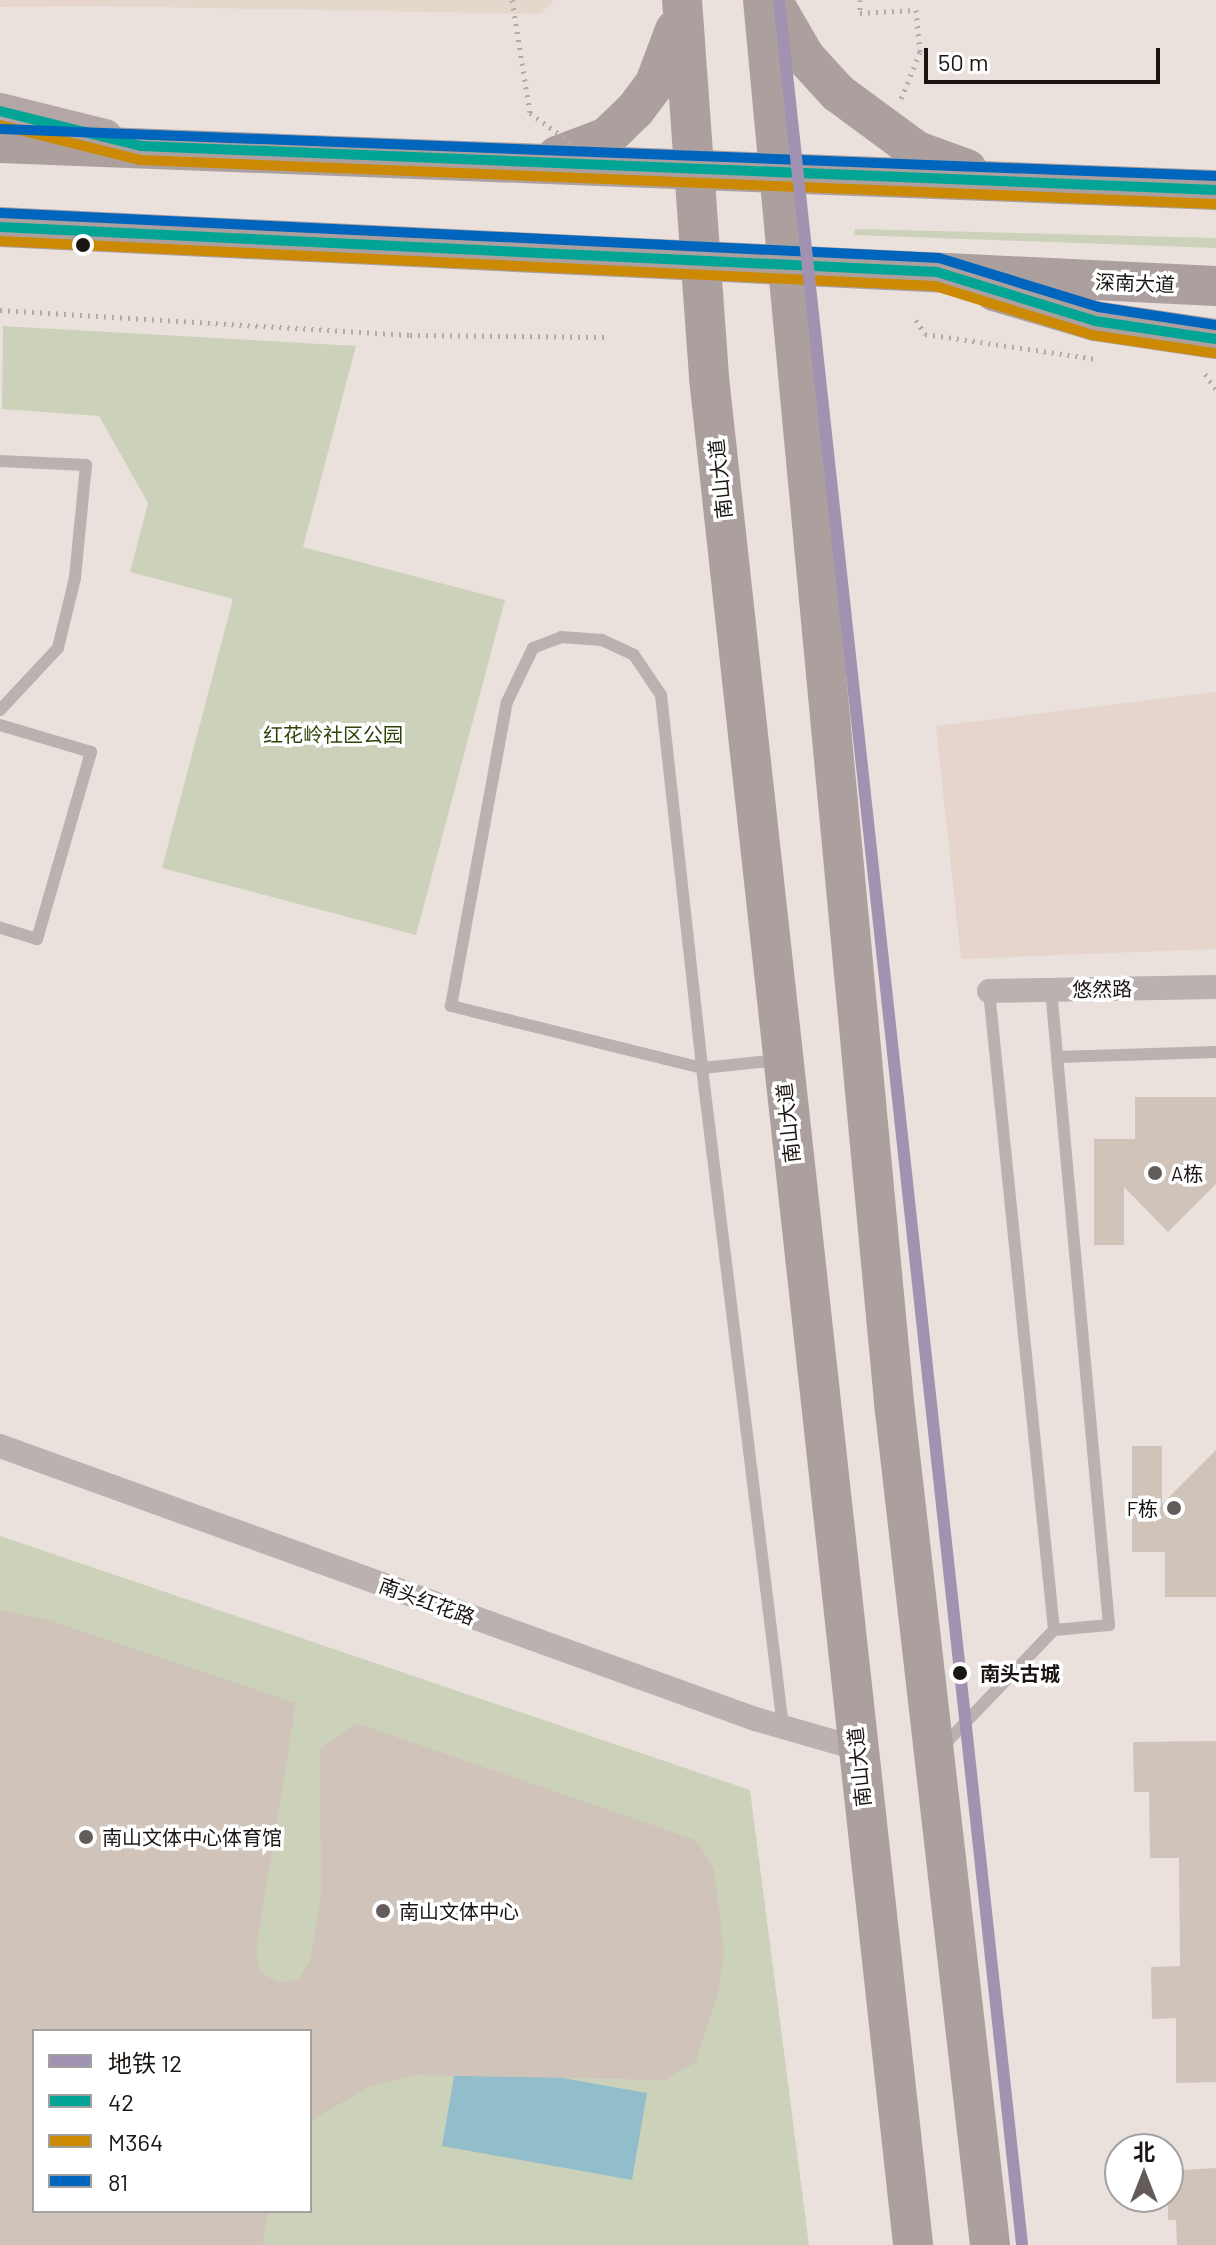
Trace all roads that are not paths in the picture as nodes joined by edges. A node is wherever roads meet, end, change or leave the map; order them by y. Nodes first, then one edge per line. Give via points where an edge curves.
1 (681, 0) edge
2 (763, 0) edge
3 (772, 0) edge
4 (0, 111) edge
5 (0, 143) edge
6 (141, 146) junction
7 (525, 162) junction
8 (691, 168) junction
9 (778, 172) junction
10 (1025, 182) junction
11 (1216, 190) edge
12 (0, 227) edge
13 (699, 259) junction
14 (785, 261) junction
15 (937, 272) junction
16 (1216, 286) edge
17 (1216, 339) edge
18 (0, 461) edge
19 (0, 710) edge
20 (0, 725) edge
21 (0, 928) edge
22 (1216, 987) edge
23 (1051, 990) junction
24 (989, 991) joint
25 (1216, 1052) edge
26 (1057, 1057) junction
27 (781, 1059) junction
28 (702, 1068) junction
29 (0, 1446) edge
30 (1054, 1630) junction
31 (783, 1727) junction
32 (856, 1748) junction
33 (935, 1758) junction
34 (913, 2245) edge
35 (990, 2245) edge

1 - 7 main road via 672,49 635,110 607,137 569,154
1 - 8 main road, 南山大道
2 - 9 main road
3 - 10 main road via 805,57 875,123 917,151
4 - 6 main road
5 - 6 main road
6 - 7 main road
7 - 8 main road
8 - 9 main road
8 - 13 main road, 南山大道
9 - 10 main road
9 - 14 main road
10 - 11 main road
12 - 13 main road, 深南大道
13 - 14 main road, 深南大道
13 - 27 main road, 南山大道
14 - 15 main road, 深南大道
14 - 33 main road via 895,1411
15 - 16 main road, 深南大道
15 - 17 main road via 1095,321
18 - 19 lane via 86,465 75,578 58,648
20 - 21 lane via 91,752 37,939
22 - 23 street, 悠然路
23 - 24 street, 悠然路
23 - 26 lane
24 - 30 lane
25 - 26 lane
26 - 30 lane via 1109,1625
27 - 28 lane
27 - 32 main road, 南山大道
28 - 28 lane via 661,695 634,655 602,640 561,637 533,648 507,702 451,1006
28 - 31 lane
29 - 31 street, 南头红花路
30 - 33 lane via 1043,1647 954,1730
31 - 32 street, 南头红花路
32 - 34 main road, 南山大道
33 - 35 main road

